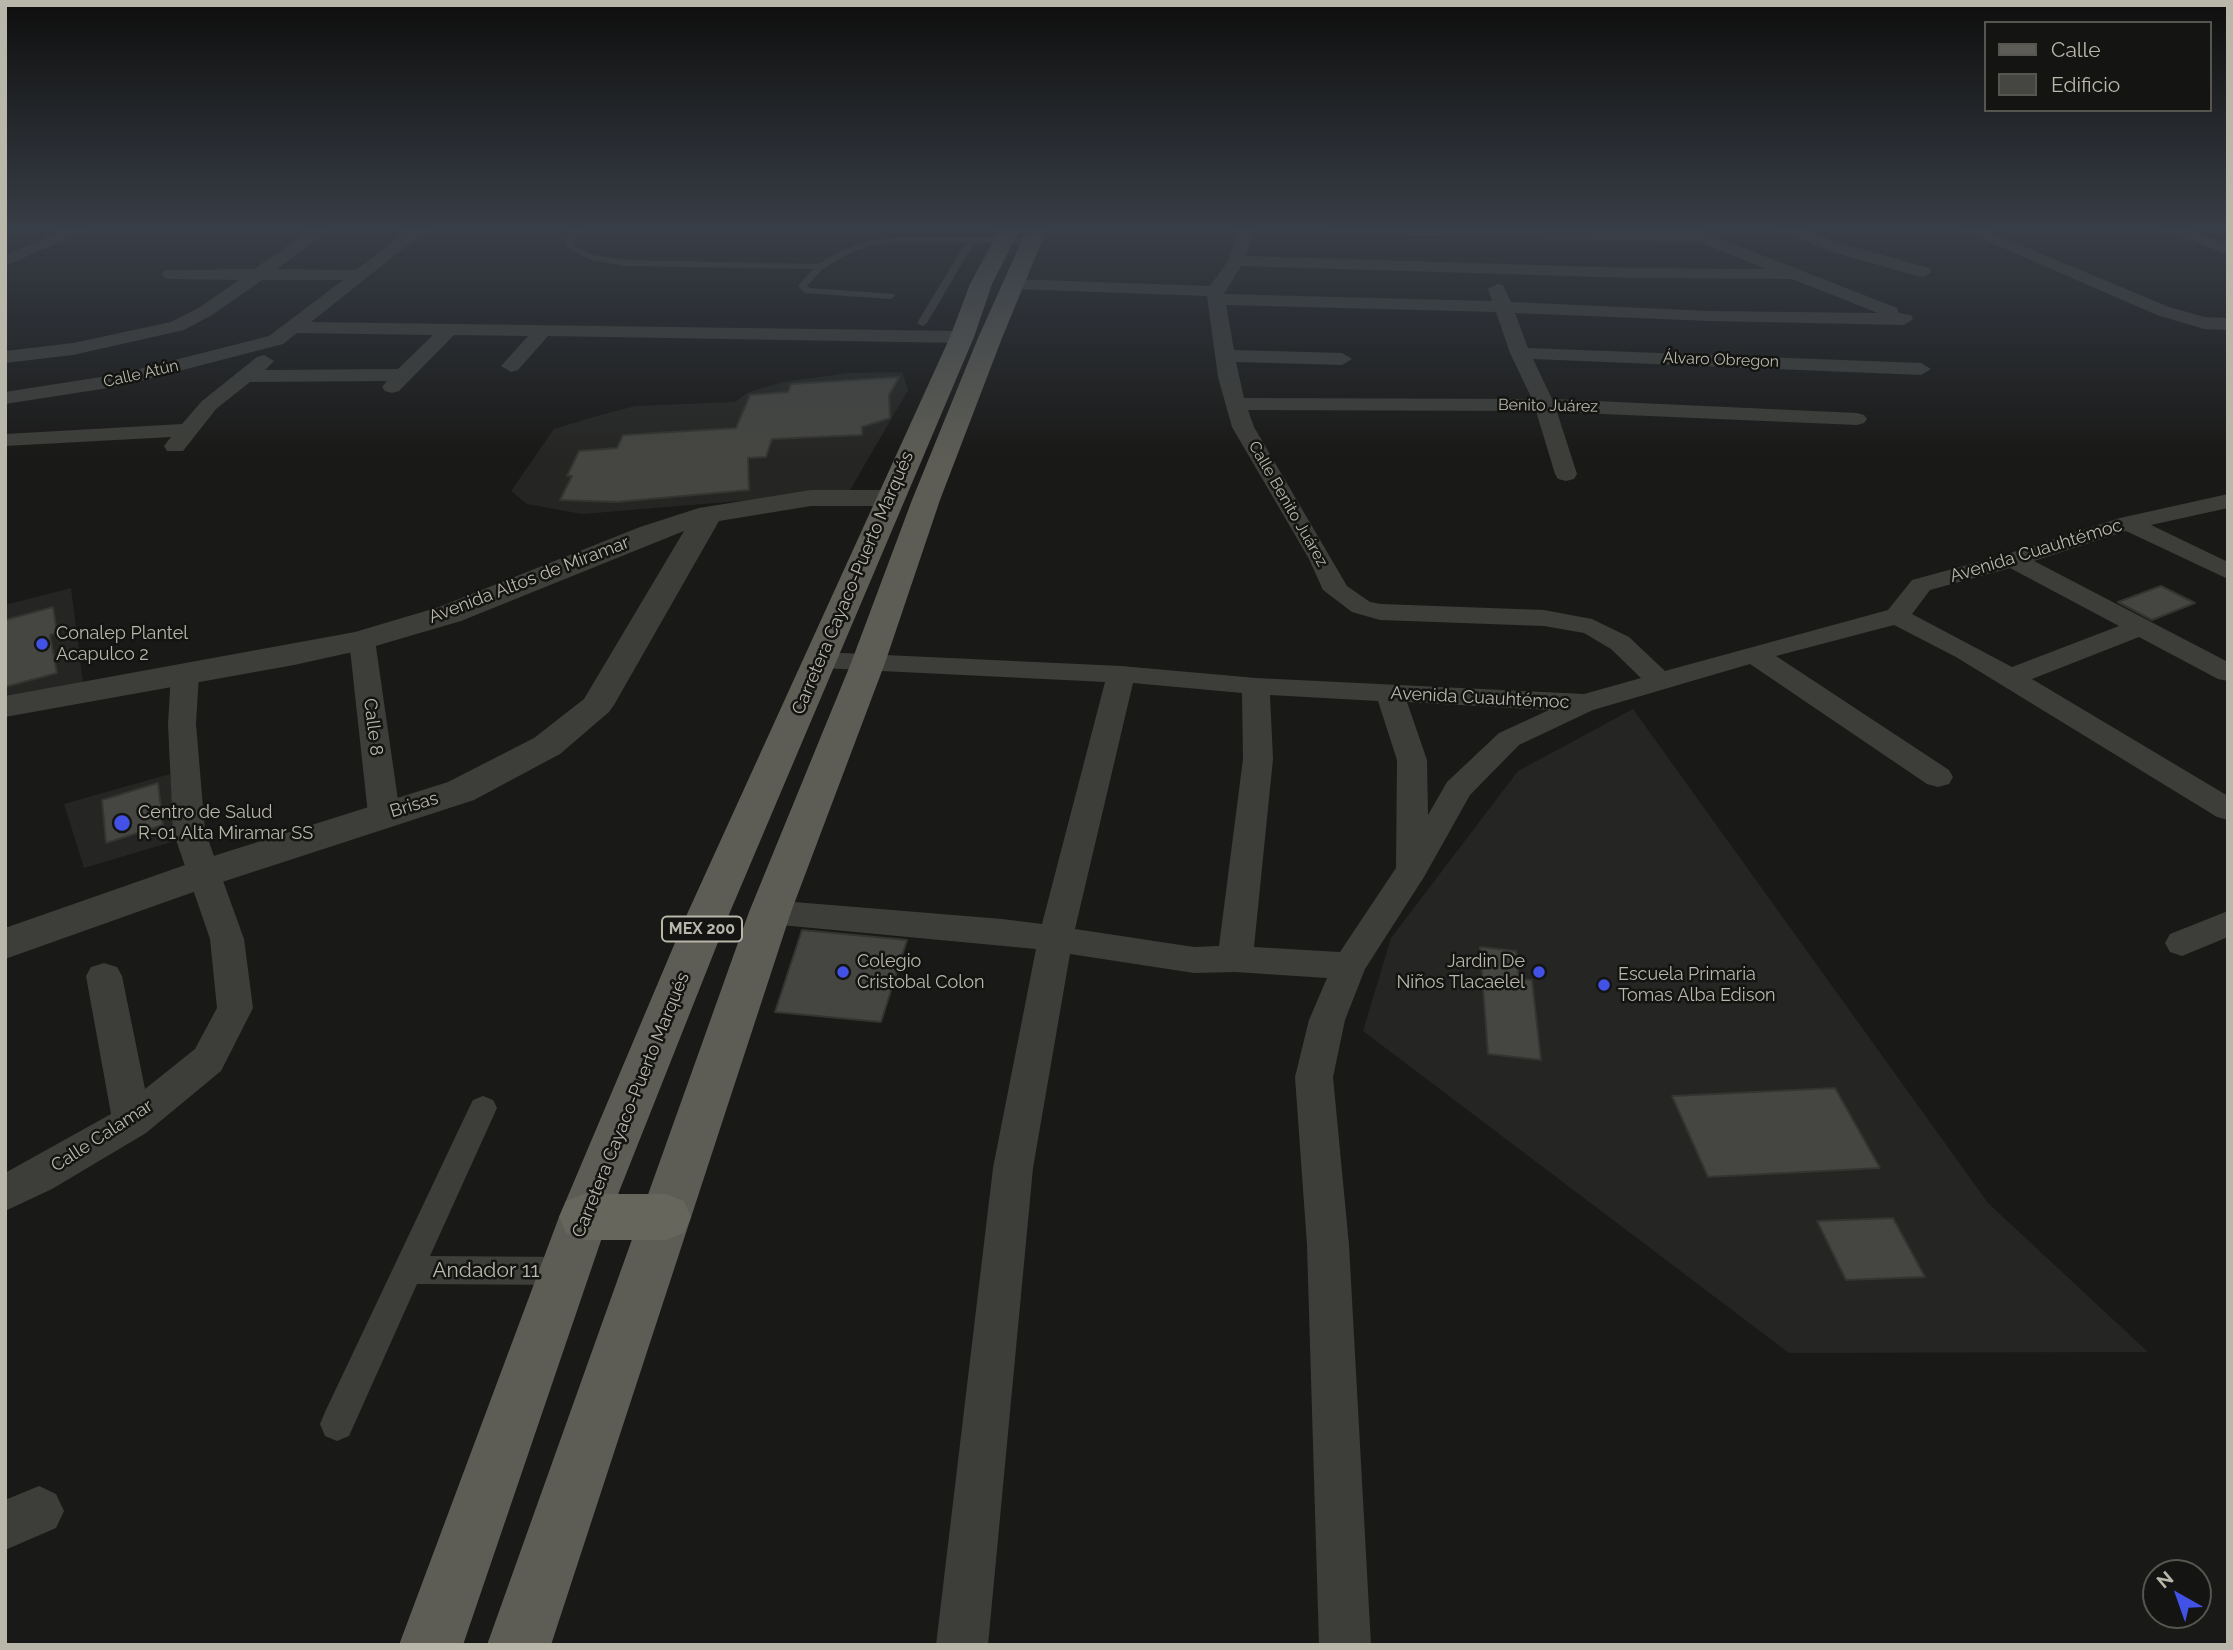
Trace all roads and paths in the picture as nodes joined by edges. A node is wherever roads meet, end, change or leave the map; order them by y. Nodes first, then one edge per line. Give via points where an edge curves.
1 (213, 306) edge
2 (321, 306) edge
3 (939, 306) edge
4 (973, 306) edge
5 (1004, 306) edge
6 (1217, 306) edge
7 (1478, 306) edge
8 (1871, 306) edge
9 (2151, 306) edge
10 (1502, 307) junction
11 (922, 323) dead end
12 (2228, 324) edge
13 (296, 327) junction
14 (449, 329) junction
15 (543, 331) junction
16 (962, 337) junction
17 (276, 340) junction
18 (1520, 353) junction
19 (1224, 356) junction
20 (5, 357) edge
21 (1342, 359) dead end
22 (510, 366) dead end
23 (1921, 369) dead end
24 (250, 376) junction
25 (54, 393) junction
26 (5, 398) edge
27 (1238, 404) junction
28 (1545, 405) junction
29 (1857, 419) dead end
30 (5, 435) edge
31 (5, 440) edge
32 (1566, 474) dead end
33 (889, 498) junction
34 (2228, 501) edge
35 (709, 514) junction
36 (2129, 523) junction
37 (2013, 560) junction
38 (2228, 572) edge
39 (1897, 616) junction
40 (2140, 627) junction
41 (362, 640) junction
42 (1754, 654) junction
43 (821, 660) junction
44 (868, 663) junction
45 (185, 673) junction
46 (2228, 673) edge
47 (1121, 674) junction
48 (2009, 678) junction
49 (1661, 682) junction
50 (1256, 686) junction
51 (1390, 694) junction
52 (1586, 703) junction
53 (5, 707) edge
54 (1938, 778) dead end
55 (2228, 810) edge
56 (384, 814) junction
57 (1412, 869) junction
58 (202, 874) junction
59 (770, 912) junction
60 (2228, 923) edge
61 (1055, 941) junction
62 (2182, 943) dead end
63 (5, 944) edge
64 (1235, 959) junction
65 (1349, 966) junction
66 (104, 976) dead end
67 (483, 1108) dead end
68 (132, 1121) junction
69 (5, 1192) edge
70 (584, 1217) junction
71 (666, 1217) junction
72 (408, 1270) junction
73 (565, 1271) junction
74 (337, 1424) dead end
75 (431, 1645) edge
76 (519, 1645) edge
77 (962, 1645) edge
78 (1345, 1645) edge

1 - 20 street via 177,326 73,349
2 - 13 street
3 - 11 lane
4 - 16 main road, Carretera Cayaco-Puerto Marqués / MEX 200
5 - 44 main road, Carretera Cayaco-Puerto Marqués / MEX 200 via 926,500
6 - 19 street, Calle Benito Juárez
7 - 10 street
8 - 10 street via 1904,319
9 - 12 street via 2204,323
10 - 18 street
13 - 14 street
13 - 17 street
14 - 15 street
14 - 24 street via 398,381
15 - 16 street
15 - 22 street
16 - 33 main road, Carretera Cayaco-Puerto Marqués / MEX 200
17 - 24 street via 275,350
17 - 25 street, Calle Atún
18 - 23 street, Álvaro Obregon
18 - 28 street
19 - 21 street
19 - 27 street, Calle Benito Juárez
24 - 31 street via 209,405 180,438
25 - 26 street, Calle Atún
25 - 30 street
27 - 28 street, Benito Juárez
27 - 49 street, Calle Benito Juárez via 1243,427 1336,590 1361,607 1413,615 1544,618 1592,627 1620,643
28 - 29 street, Benito Juárez
28 - 32 street
33 - 35 street, Avenida Altos de Miramar via 811,498
33 - 43 main road, Carretera Cayaco-Puerto Marqués / MEX 200
34 - 36 street, Avenida Cuauhtémoc
35 - 41 street, Avenida Altos de Miramar via 650,533 450,614
35 - 56 street, Brisas via 597,705 547,746 473,785
36 - 37 street, Avenida Cuauhtémoc
36 - 38 street
37 - 39 street, Avenida Cuauhtémoc via 1921,585
37 - 40 street
39 - 42 street, Avenida Cuauhtémoc
39 - 48 street
40 - 46 street
40 - 48 street
41 - 45 street, Avenida Altos de Miramar
41 - 56 street, Calle 8
42 - 49 street, Avenida Cuauhtémoc
42 - 54 street
43 - 44 street, Avenida Cuauhtémoc
43 - 70 main road, Carretera Cayaco-Puerto Marqués / MEX 200 via 709,912
44 - 47 street, Avenida Cuauhtémoc
44 - 59 main road, Carretera Cayaco-Puerto Marqués / MEX 200
45 - 53 street, Avenida Altos de Miramar
45 - 58 street, Calle Calamar via 182,724 189,831
47 - 50 street, Avenida Cuauhtémoc
47 - 61 street
48 - 55 street
49 - 52 street, Avenida Cuauhtémoc
50 - 51 street, Avenida Cuauhtémoc
50 - 64 street via 1258,758
51 - 52 street, Avenida Cuauhtémoc
51 - 57 street via 1412,760
52 - 57 street via 1509,739 1458,789
56 - 58 street, Brisas
57 - 65 street
58 - 63 street, Brisas
58 - 68 street, Calle Calamar via 227,939 235,1008 208,1060
59 - 61 street via 1002,931
59 - 71 main road, Carretera Cayaco-Puerto Marqués / MEX 200
60 - 62 street
61 - 64 street via 1194,960
61 - 77 street via 1013,1168
64 - 65 street
65 - 78 street via 1327,1020 1314,1077 1328,1245
66 - 68 street
67 - 72 street
68 - 69 street, Calle Calamar
70 - 71 highway
70 - 73 main road, Carretera Cayaco-Puerto Marqués / MEX 200
71 - 76 main road, Carretera Cayaco-Puerto Marqués / MEX 200
72 - 73 street, Andador 11
72 - 74 street
73 - 75 main road, Carretera Cayaco-Puerto Marqués / MEX 200

